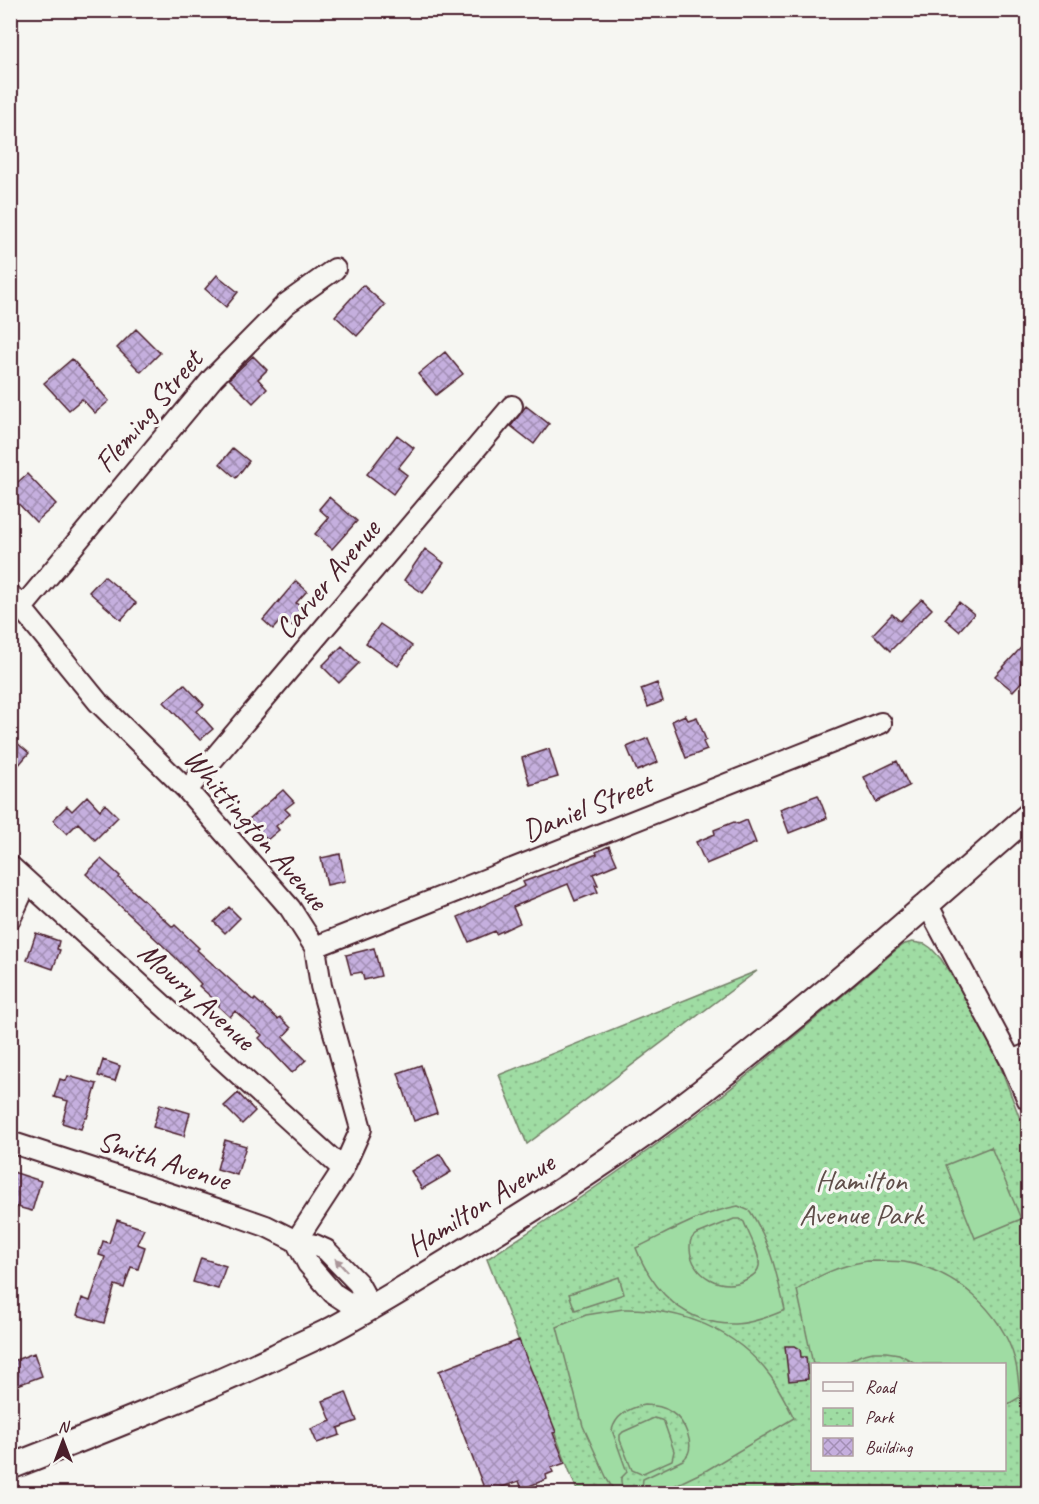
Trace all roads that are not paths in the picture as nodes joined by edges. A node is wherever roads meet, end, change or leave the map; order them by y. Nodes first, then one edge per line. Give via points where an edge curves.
1 (335, 269) dead end
2 (513, 406) dead end
3 (16, 601) edge
4 (881, 723) dead end
5 (187, 790) junction
6 (1029, 816) edge
7 (10, 866) edge
8 (27, 882) junction
9 (927, 904) junction
10 (10, 919) edge
11 (315, 947) junction
12 (1020, 1057) edge
13 (1029, 1100) edge
14 (10, 1142) edge
15 (344, 1169) junction
16 (296, 1241) junction
17 (368, 1309) junction
18 (10, 1467) edge

1 - 3 street, Fleming Street via 286,304 213,378
2 - 5 street, Carver Avenue
3 - 5 street, Whittington Avenue via 98,702
4 - 11 street, Daniel Street
5 - 11 street, Whittington Avenue via 290,908
6 - 9 main road, Hamilton Avenue
7 - 8 street, Mowry Avenue
8 - 10 street
8 - 15 street, Mowry Avenue
9 - 12 street
9 - 17 main road, Hamilton Avenue via 699,1095 538,1207
11 - 15 street, Whittington Avenue via 321,986 361,1129
12 - 13 street
14 - 16 street, Smith Avenue via 229,1213
15 - 16 street, Whittington Avenue
16 - 17 street, Smith Avenue via 326,1250 358,1283
17 - 18 main road, Hamilton Avenue via 229,1378

